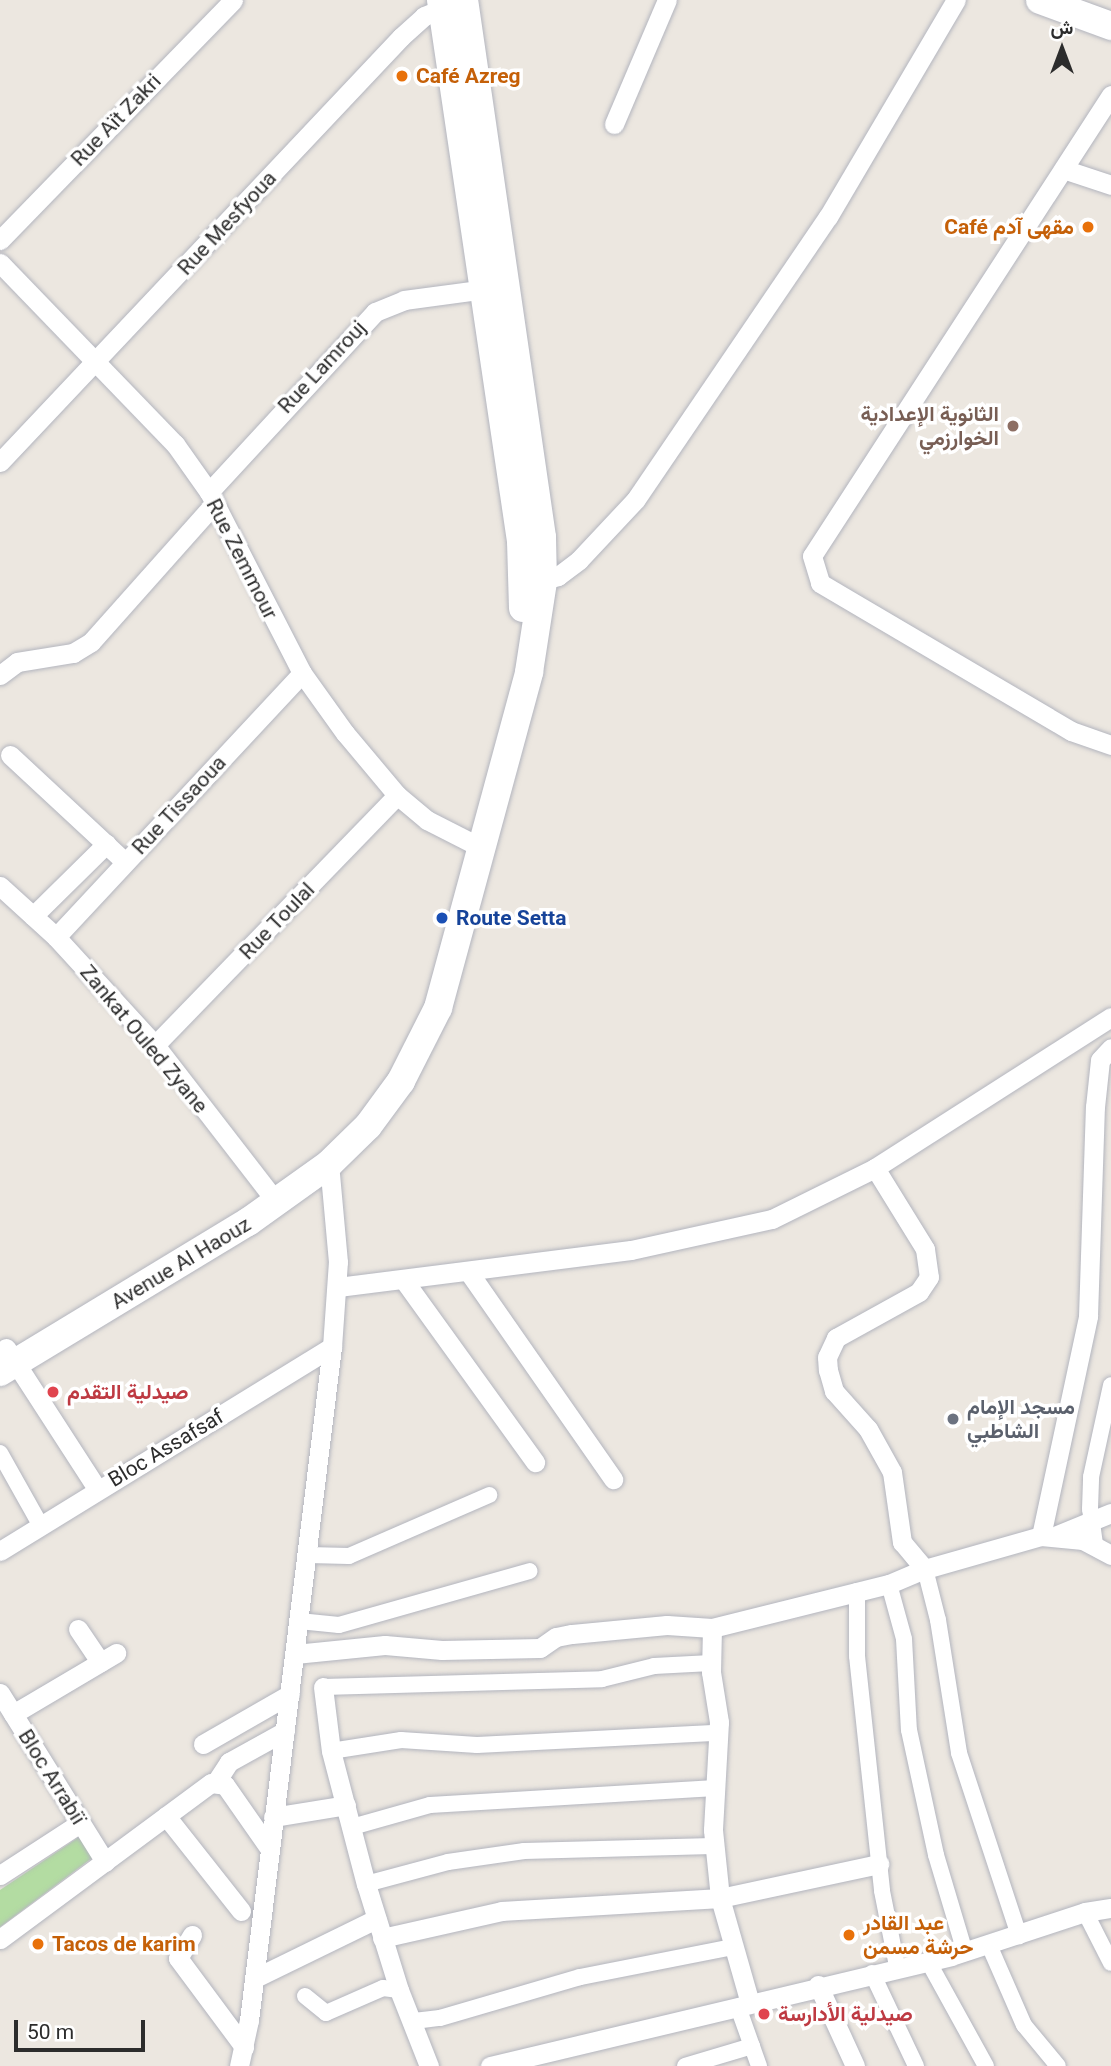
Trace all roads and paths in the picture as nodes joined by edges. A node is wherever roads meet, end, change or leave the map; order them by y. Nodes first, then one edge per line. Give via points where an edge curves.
1 (233, 0) edge
2 (667, 0) edge
3 (956, 0) edge
4 (1040, 0) edge
5 (453, 2) edge
6 (1111, 26) edge
7 (1111, 95) edge
8 (614, 124) dead end
9 (1066, 170) junction
10 (1111, 185) edge
11 (0, 240) edge
12 (0, 263) edge
13 (495, 288) junction
14 (96, 362) junction
15 (0, 462) edge
16 (212, 498) junction
17 (533, 583) junction
18 (302, 673) junction
19 (0, 675) edge
20 (1111, 745) edge
21 (10, 755) dead end
22 (397, 795) junction
23 (106, 844) junction
24 (475, 846) junction
25 (125, 862) junction
26 (0, 886) edge
27 (33, 916) junction
28 (56, 937) junction
29 (1111, 1017) edge
30 (155, 1045) junction
31 (1111, 1048) edge
32 (348, 1136) junction
33 (329, 1164) junction
34 (875, 1168) junction
35 (272, 1196) junction
36 (468, 1271) junction
37 (403, 1279) junction
38 (338, 1287) junction
39 (332, 1347) junction
40 (6, 1358) edge
41 (1111, 1385) edge
42 (0, 1453) edge
43 (535, 1462) dead end
44 (613, 1479) dead end
45 (99, 1490) junction
46 (489, 1495) dead end
47 (1111, 1513) edge
48 (1091, 1521) junction
49 (41, 1525) junction
50 (1048, 1536) junction
51 (1103, 1549) edge
52 (0, 1550) edge
53 (308, 1555) junction
54 (925, 1569) junction
55 (530, 1570) dead end
56 (889, 1584) junction
57 (857, 1591) junction
58 (299, 1621) junction
59 (712, 1628) junction
60 (78, 1629) dead end
61 (295, 1654) junction
62 (711, 1663) junction
63 (323, 1687) joint
64 (0, 1693) edge
65 (290, 1694) junction
66 (13, 1714) junction
67 (285, 1731) junction
68 (718, 1733) junction
69 (203, 1744) dead end
70 (331, 1751) junction
71 (216, 1782) junction
72 (715, 1788) junction
73 (346, 1805) junction
74 (166, 1816) junction
75 (274, 1816) junction
76 (80, 1823) junction
77 (352, 1827) junction
78 (713, 1846) junction
79 (269, 1848) junction
80 (104, 1862) junction
81 (880, 1864) junction
82 (0, 1875) edge
83 (366, 1884) junction
84 (720, 1898) junction
85 (1111, 1908) edge
86 (241, 1912) dead end
87 (1085, 1912) junction
88 (379, 1929) junction
89 (192, 1935) dead end
90 (1019, 1936) junction
91 (0, 1939) edge
92 (989, 1945) junction
93 (733, 1947) junction
94 (965, 1952) junction
95 (928, 1961) junction
96 (1111, 1963) edge
97 (897, 1966) junction
98 (872, 1973) junction
99 (255, 1978) junction
100 (818, 1985) junction
101 (399, 1990) junction
102 (305, 1996) dead end
103 (744, 2005) junction
104 (414, 2021) junction
105 (752, 2046) junction
106 (242, 2057) edge
107 (429, 2066) edge
108 (489, 2066) edge
109 (685, 2066) edge
110 (759, 2066) edge
111 (855, 2066) edge
112 (916, 2066) edge
113 (986, 2066) edge
114 (1058, 2066) edge

1 - 11 street, Rue Aït Zakri
2 - 8 street
3 - 17 street via 828,217 636,499 579,560
4 - 6 main road
5 - 13 main road
5 - 14 street, Rue Mesfyoua via 417,23 362,77
7 - 9 street
9 - 10 street
9 - 20 street via 814,546 812,565 820,583 934,652 1071,730
12 - 14 street, Rue Zemmour
13 - 16 street, Rue Lamrouj via 404,300 375,312
13 - 17 main road via 542,537
14 - 15 street, Rue Mesfyoua
14 - 16 street, Rue Zemmour via 175,444
16 - 18 street, Rue Zemmour
16 - 19 street, Rue Lamrouj via 91,642 73,653 17,662
17 - 24 main road via 536,645
18 - 22 street, Rue Zemmour
18 - 25 street, Rue Tissaoua
21 - 23 street
22 - 24 street, Rue Zemmour via 427,820
22 - 30 street, Rue Toulal
23 - 25 street
23 - 27 street
24 - 32 main road via 446,982 427,1034 401,1082
25 - 28 street, Rue Tissaoua
26 - 27 street, Zankat Ouled Zyane
27 - 28 street, Zankat Ouled Zyane
28 - 30 street, Zankat Ouled Zyane
29 - 34 street
30 - 35 street, Zankat Ouled Zyane
31 - 50 street via 1100,1060 1098,1080 1088,1316
32 - 33 main road, Avenue Al Haouz
32 - 35 main road, Avenue Al Haouz
33 - 35 main road, Avenue Al Haouz
33 - 38 street
34 - 36 street via 772,1219 728,1232
34 - 54 street via 925,1250 929,1277 919,1292 836,1338 827,1357 828,1370 834,1391 868,1429 892,1472 902,1542
35 - 40 main road, Avenue Al Haouz
36 - 37 street
36 - 44 street
37 - 38 street
37 - 43 street
38 - 39 street
39 - 45 street, Bloc Assafsaf
39 - 53 street
40 - 45 street
41 - 48 street via 1091,1477
42 - 49 street
45 - 49 street, Bloc Assafsaf
46 - 53 street via 349,1556
47 - 48 street
48 - 50 street
48 - 51 street
49 - 52 street, Bloc Assafsaf
50 - 51 street
50 - 54 street
53 - 58 street
54 - 56 street
54 - 90 street via 959,1753
55 - 58 street via 339,1625
56 - 57 street
56 - 94 street via 904,1639 909,1730 936,1855
57 - 59 street
57 - 81 street via 857,1656
58 - 61 street
59 - 61 street via 667,1625 572,1634 556,1637 540,1648 442,1650 385,1645
59 - 62 street
60 - 66 street via 108,1657
61 - 65 street
62 - 63 street via 654,1666 589,1679
62 - 68 street
63 - 70 street
64 - 66 street, Bloc Arrabiï
65 - 67 street
65 - 69 street
66 - 76 street, Bloc Arrabiï
67 - 71 street via 229,1762
67 - 75 street
68 - 70 street via 477,1745 401,1740
68 - 72 street
70 - 73 street
71 - 74 street
71 - 79 street via 225,1785
72 - 77 street via 430,1805
72 - 78 street
73 - 75 street
73 - 77 street
74 - 80 street
74 - 86 street
75 - 79 street
76 - 80 street, Bloc Arrabiï
76 - 82 street
77 - 83 street
78 - 83 street via 524,1851 448,1862
78 - 84 street
79 - 99 street
80 - 91 street
81 - 84 street
81 - 97 street
83 - 88 street
84 - 88 street via 502,1911
84 - 93 street
85 - 87 street
87 - 90 street
87 - 96 street
88 - 99 street
88 - 101 street
89 - 106 street via 178,1958
90 - 92 street
92 - 94 street
92 - 114 street via 1024,2025
93 - 103 street
93 - 104 street via 580,1977 440,2018
94 - 95 street
95 - 97 street
95 - 113 street
97 - 98 street
98 - 100 street
98 - 112 street
99 - 106 street
100 - 103 street
100 - 111 street
101 - 102 street via 383,1988 326,2013
101 - 104 street
103 - 105 street
103 - 108 street
104 - 107 street
105 - 109 street
105 - 110 street

